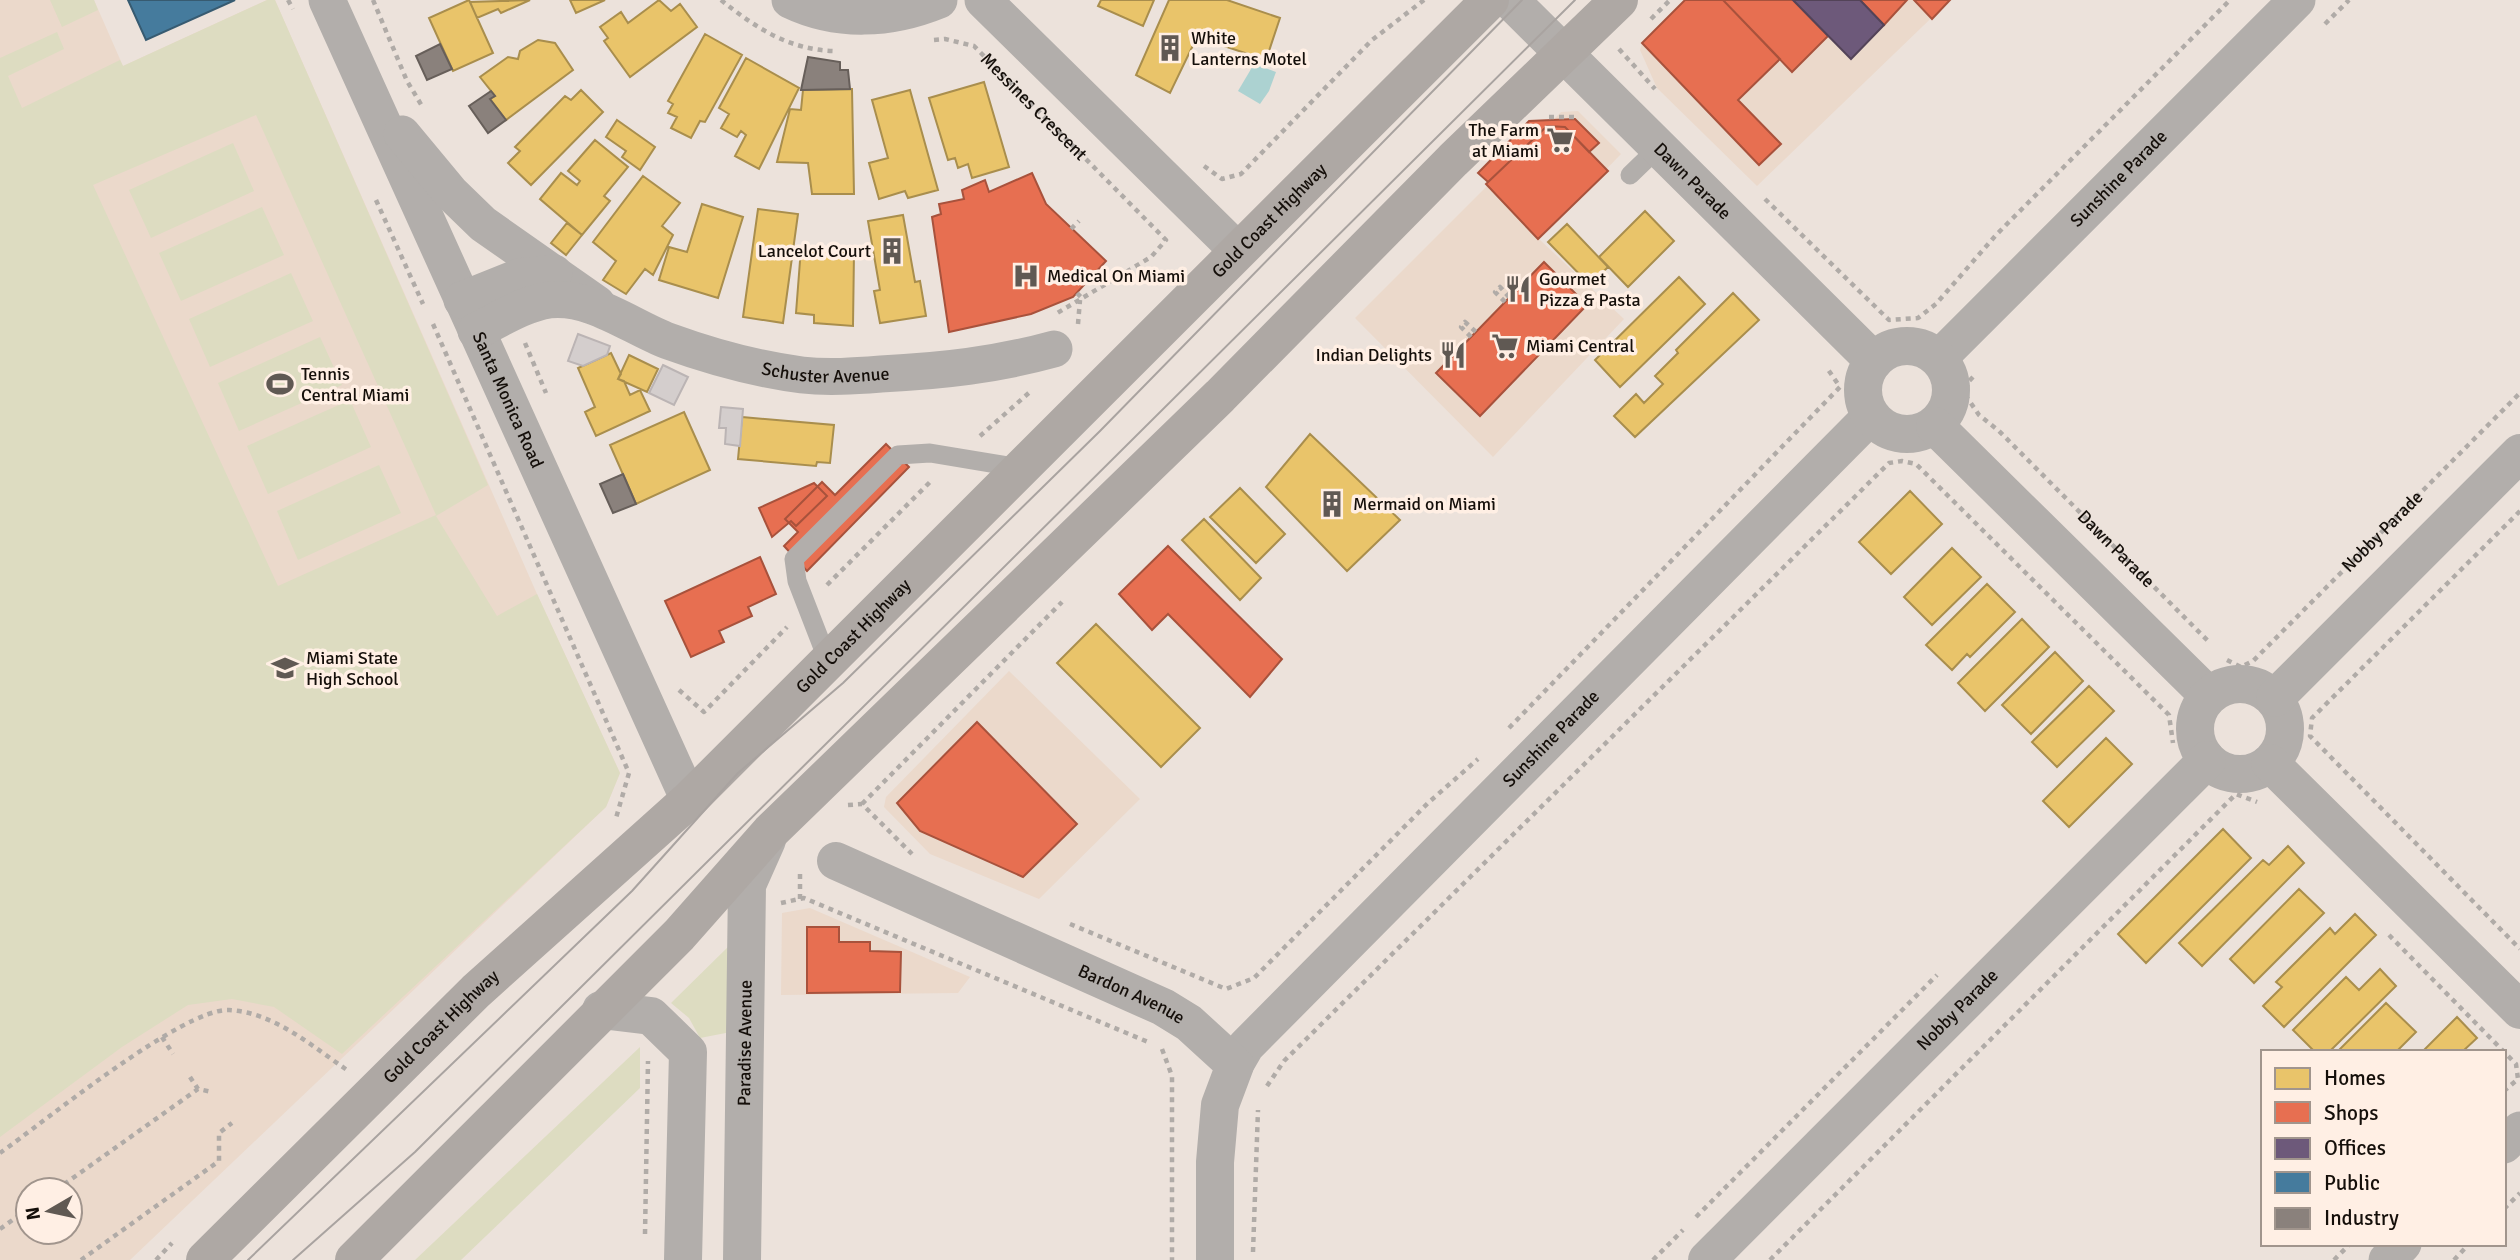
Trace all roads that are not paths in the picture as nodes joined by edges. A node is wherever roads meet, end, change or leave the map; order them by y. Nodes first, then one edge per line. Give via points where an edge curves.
1 (327, 0) edge
2 (790, 0) edge
3 (939, 0) edge
4 (983, 0) edge
5 (1490, 0) edge
6 (1510, 0) edge
7 (1619, 0) edge
8 (2297, 0) edge
9 (1564, 53) junction
10 (364, 81) junction
11 (1660, 146) junction
12 (1630, 175) dead end
13 (1238, 251) junction
14 (554, 273) junction
15 (606, 311) junction
16 (469, 316) junction
17 (1061, 331) road end
18 (1939, 358) junction
19 (1874, 361) junction
20 (1871, 416) junction
21 (1935, 426) junction
22 (2520, 453) edge
23 (1021, 468) junction
24 (828, 661) junction
25 (2208, 695) junction
26 (2275, 698) junction
27 (2207, 760) junction
28 (2270, 763) junction
29 (688, 800) junction
30 (770, 832) junction
31 (836, 861) dead end
32 (601, 1010) junction
33 (2520, 1010) edge
34 (746, 1051) junction
35 (688, 1052) junction
36 (1235, 1065) junction
37 (2520, 1130) edge
38 (2506, 1143) edge
39 (2401, 1246) edge
40 (205, 1260) edge
41 (355, 1260) edge
42 (683, 1260) edge
43 (742, 1260) edge
44 (1214, 1260) edge
45 (1707, 1260) edge
46 (2387, 1260) edge

1 - 10 street, Santa Monica Road
2 - 3 street via 836,16 871,17 902,13
4 - 13 street
5 - 13 highway, Gold Coast Highway
6 - 9 street, Dawn Parade
7 - 9 highway
8 - 18 street, Sunshine Parade
9 - 11 street, Dawn Parade
9 - 30 highway
10 - 14 street, Schuster Avenue via 414,152 451,193 499,236
10 - 16 street, Santa Monica Road
11 - 12 lane
11 - 19 street, Dawn Parade
13 - 23 highway, Gold Coast Highway
14 - 15 street, Schuster Avenue
14 - 16 street via 519,276
15 - 16 street, Schuster Avenue via 551,300
15 - 17 street, Schuster Avenue via 667,340 736,363 839,377 961,370 1007,362
16 - 29 street, Santa Monica Road
18 - 19 street via 1914,345 1895,347
18 - 21 street via 1948,371 1952,392 1949,407
19 - 20 street via 1863,381 1863,397
20 - 21 street via 1891,432 1906,435
20 - 36 street, Sunshine Parade via 1246,1046
21 - 25 street
22 - 26 street
23 - 24 highway, Gold Coast Highway
23 - 24 lane via 915,452 898,456 888,465 794,559 797,581
24 - 29 highway, Gold Coast Highway
25 - 26 street via 2228,685 2247,684
25 - 27 street via 2196,720 2196,736
26 - 28 street via 2286,731
27 - 28 street via 2240,774
27 - 45 street, Nobby Parade
28 - 33 street
29 - 40 highway, Gold Coast Highway via 476,991
30 - 32 highway via 679,935
30 - 34 street, Paradise Avenue via 747,885
31 - 36 street, Bardon Avenue via 1163,1007 1189,1023
32 - 35 street via 651,1016
32 - 41 highway
34 - 35 street
34 - 43 street, Paradise Avenue
35 - 42 street
36 - 44 street via 1220,1105
37 - 38 street
39 - 46 street

